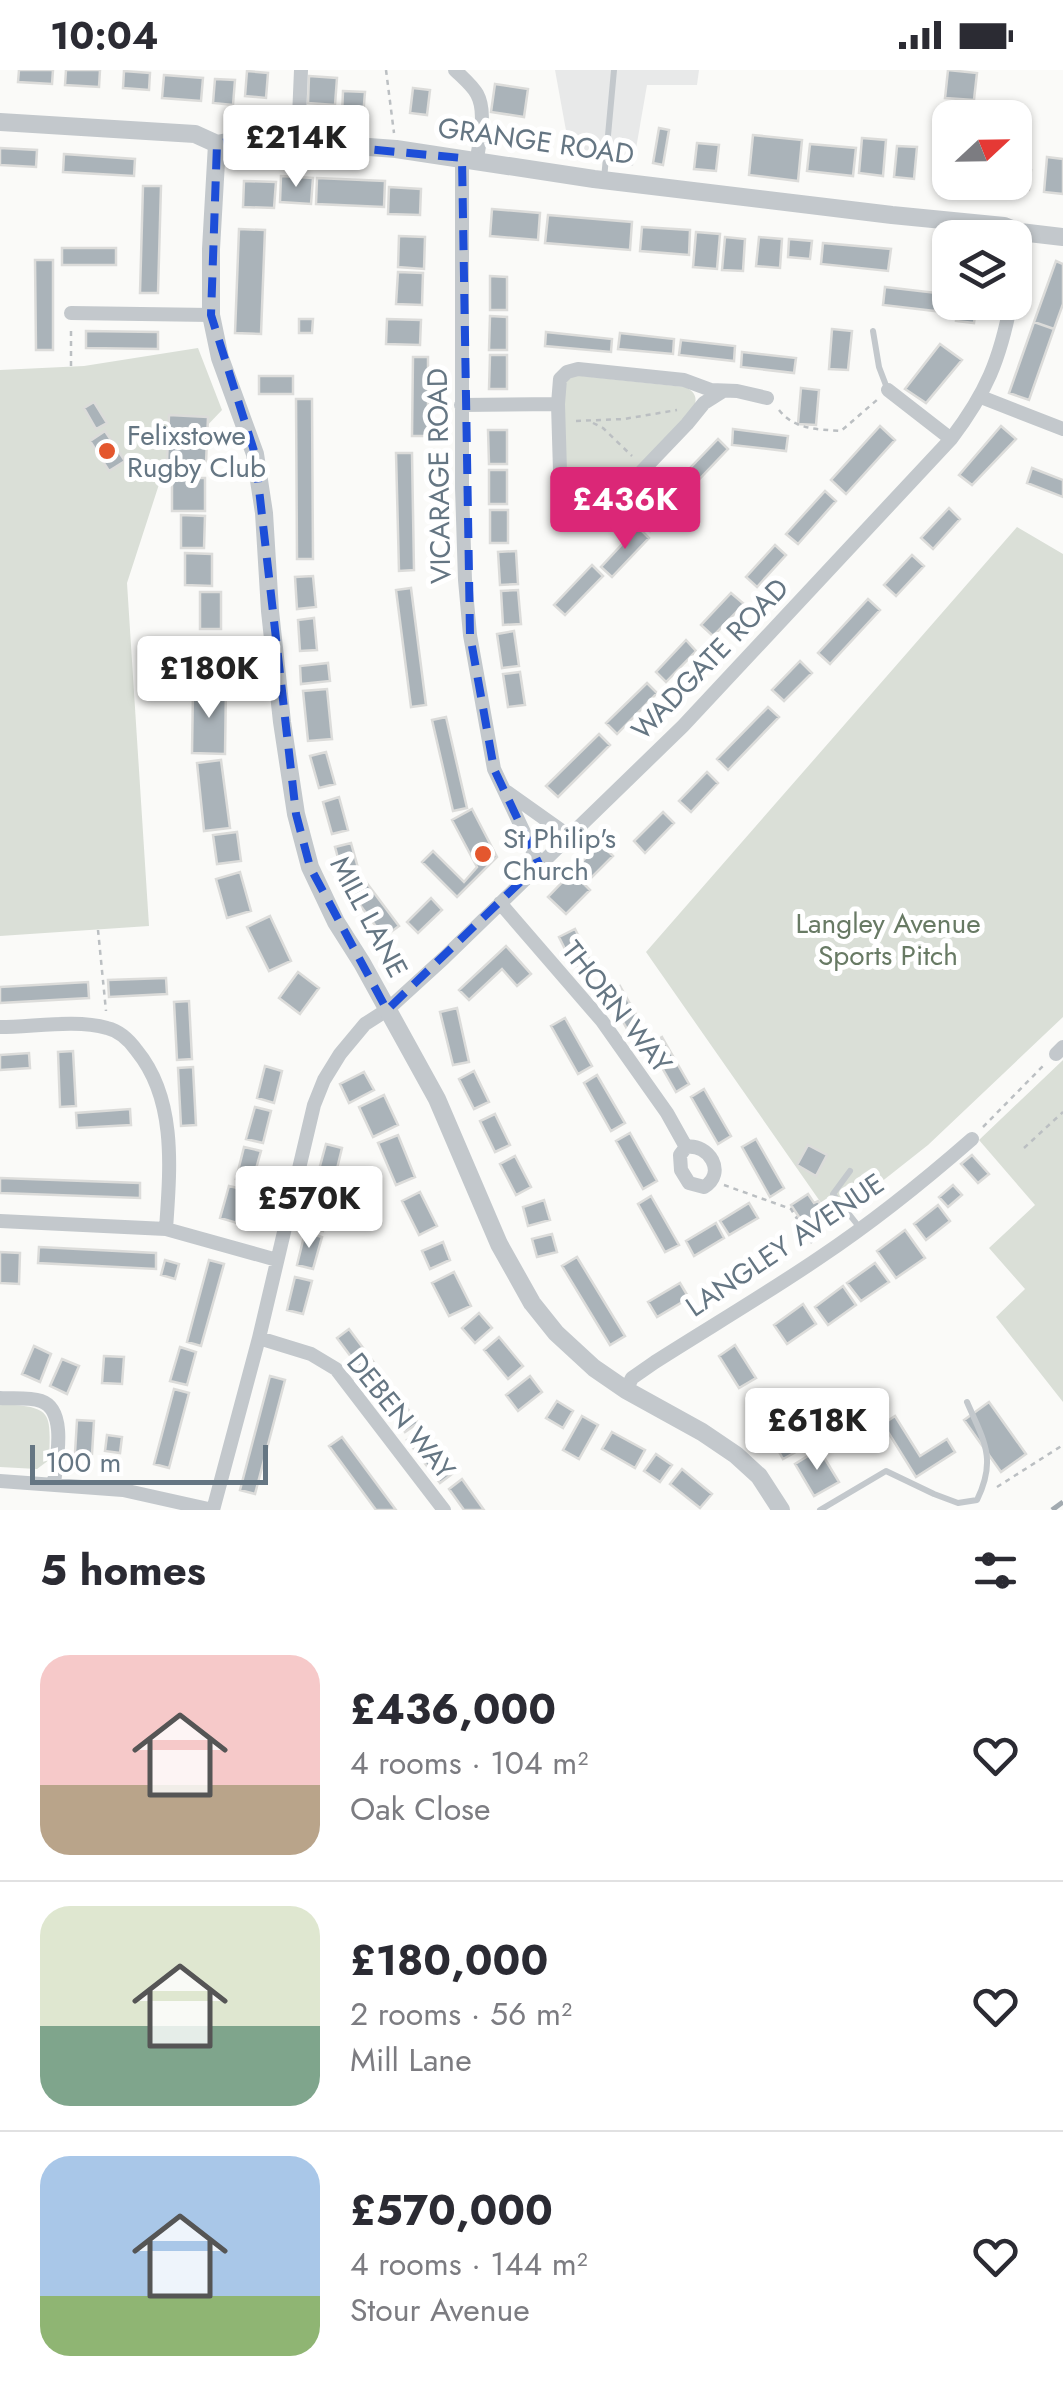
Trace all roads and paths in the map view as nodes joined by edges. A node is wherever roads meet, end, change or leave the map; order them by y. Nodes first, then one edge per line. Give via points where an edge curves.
1 (301, 70) edge
2 (386, 70) edge
3 (454, 70) edge
4 (614, 70) edge
5 (0, 122) edge
6 (298, 142) junction
7 (216, 144) junction
8 (396, 149) junction
9 (470, 159) junction
10 (604, 180) junction
11 (948, 220) edge
12 (1032, 234) edge
13 (1063, 238) edge
14 (71, 312) joint
15 (212, 316) junction
16 (1006, 320) edge
17 (873, 331) dead end
18 (71, 366) dead end
19 (723, 390) junction
20 (888, 390) junction
21 (767, 398) joint
22 (981, 398) junction
23 (558, 404) junction
24 (461, 405) junction
25 (698, 409) junction
26 (558, 420) junction
27 (590, 421) junction
28 (1063, 430) edge
29 (951, 440) junction
30 (644, 468) junction
31 (502, 789) junction
32 (569, 836) junction
33 (539, 864) junction
34 (500, 904) junction
35 (98, 930) dead end
36 (387, 1010) junction
37 (0, 1027) edge
38 (107, 1028) junction
39 (1060, 1050) edge
40 (1063, 1112) edge
41 (972, 1139) joint
42 (686, 1147) junction
43 (1024, 1148) dead end
44 (850, 1171) dead end
45 (714, 1180) junction
46 (0, 1221) edge
47 (166, 1228) junction
48 (860, 1228) junction
49 (820, 1258) junction
50 (277, 1260) junction
51 (260, 1338) junction
52 (626, 1390) junction
53 (0, 1398) edge
54 (967, 1402) dead end
55 (1063, 1445) edge
56 (0, 1481) edge
57 (54, 1484) junction
58 (976, 1500) junction
59 (212, 1510) edge
60 (444, 1510) edge
61 (780, 1510) edge
62 (820, 1510) edge

1 - 6 street
2 - 8 path
3 - 9 street, VICARAGE ROAD via 480,100
4 - 10 lane
5 - 7 street, GRANGE ROAD via 196,134
6 - 7 street, GRANGE ROAD via 247,138
6 - 8 street, GRANGE ROAD
7 - 15 street, MILL LANE
8 - 9 street, GRANGE ROAD
9 - 10 street, GRANGE ROAD
9 - 24 street, VICARAGE ROAD
10 - 11 street, GRANGE ROAD
12 - 13 street, GRANGE ROAD
14 - 15 street
14 - 18 path
15 - 36 street, MILL LANE via 255,454 296,814 310,866
16 - 22 street, WADGATE ROAD
17 - 20 lane
19 - 21 street
19 - 23 street via 578,369 560,379
19 - 25 street
20 - 21 path via 841,431 794,424
20 - 29 street
22 - 28 street
22 - 29 street, WADGATE ROAD
23 - 24 street
23 - 26 street
24 - 31 street, VICARAGE ROAD via 468,614
25 - 27 path
25 - 30 street
26 - 27 path
26 - 30 street via 560,505 570,520 582,524 598,516
27 - 30 path
29 - 32 street, WADGATE ROAD via 683,726
31 - 32 street
31 - 33 street, VICARAGE ROAD
32 - 33 street, WADGATE ROAD
33 - 34 street, WADGATE ROAD
34 - 36 street, WADGATE ROAD
34 - 42 street, THORN WAY via 602,1020
35 - 38 path
36 - 50 street, WADGATE ROAD via 350,1042 317,1095
36 - 52 street, MILL LANE via 449,1123 522,1286 567,1344
37 - 38 street
38 - 47 street via 140,1054 157,1086 169,1150
39 - 41 path
40 - 43 path
41 - 48 street, LANGLEY AVENUE
42 - 45 street, THORN WAY via 705,1150
42 - 45 street, THORN WAY via 679,1163 687,1181 700,1188
44 - 48 lane via 834,1194
45 - 49 path via 791,1208
46 - 47 street
47 - 50 street
48 - 49 street, LANGLEY AVENUE
49 - 52 street, LANGLEY AVENUE via 632,1378
50 - 51 street, WADGATE ROAD
51 - 59 street, WADGATE ROAD
51 - 60 street, DEBEN WAY via 336,1369
52 - 61 street, MILL LANE via 736,1455
53 - 57 street via 39,1400 53,1410
54 - 58 lane via 989,1465
55 - 58 path
56 - 57 street
57 - 59 street via 123,1490
58 - 62 lane via 958,1503 886,1471

